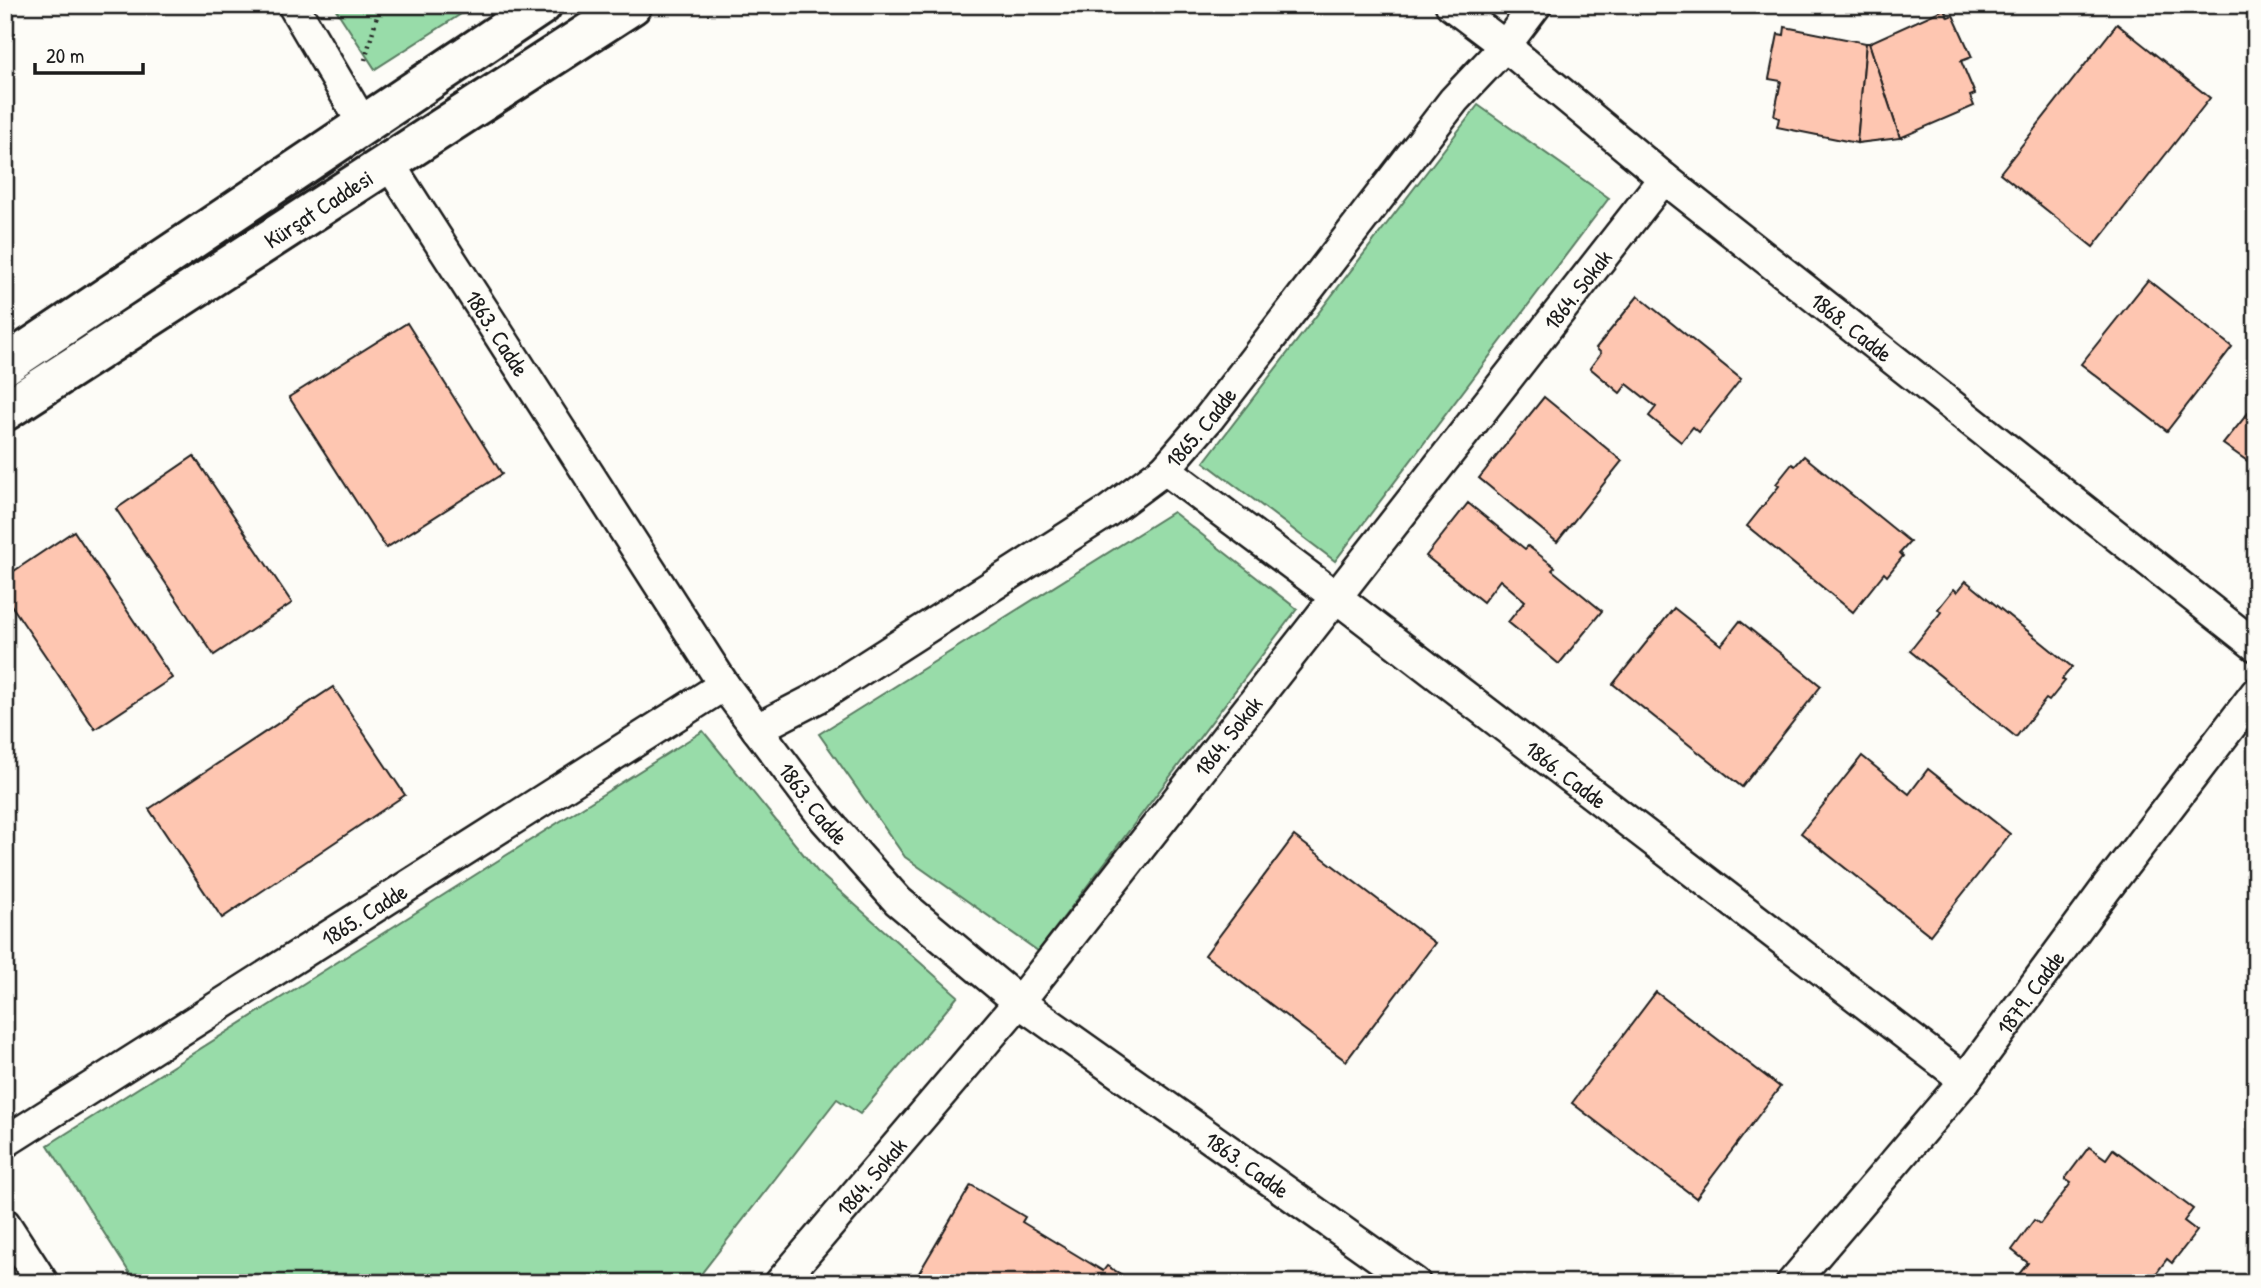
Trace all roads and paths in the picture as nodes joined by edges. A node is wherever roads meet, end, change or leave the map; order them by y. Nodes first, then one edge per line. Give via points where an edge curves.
1 (293, 5) edge
2 (380, 5) edge
3 (542, 5) edge
4 (632, 5) edge
5 (1451, 5) edge
6 (1536, 5) edge
7 (1505, 46) junction
8 (358, 114) junction
9 (388, 162) junction
10 (1664, 178) junction
11 (5, 365) edge
12 (5, 411) edge
13 (1165, 469) junction
14 (1336, 597) junction
15 (2256, 646) edge
16 (724, 685) junction
17 (2256, 693) edge
18 (757, 729) junction
19 (1019, 1002) junction
20 (1965, 1080) junction
21 (5, 1142) edge
22 (5, 1224) edge
23 (43, 1283) edge
24 (780, 1283) edge
25 (1415, 1283) edge
26 (1792, 1283) edge

1 - 8 street
2 - 8 path
3 - 8 street, Kürşat Caddesi
4 - 9 street, Kürşat Caddesi
5 - 7 street, 1868. Cadde
6 - 7 street, 1865. Cadde
7 - 10 street, 1868. Cadde
7 - 13 street, 1865. Cadde via 1454,100
8 - 11 street, Kürşat Caddesi
9 - 12 street, Kürşat Caddesi
9 - 16 street, 1863. Cadde
10 - 14 street, 1864. Sokak
10 - 15 street, 1868. Cadde
13 - 14 street, 1866. Cadde
13 - 18 street, 1865. Cadde via 1107,512 817,698
14 - 19 street, 1864. Sokak
14 - 20 street, 1866. Cadde
16 - 18 street, 1863. Cadde
16 - 21 street, 1865. Cadde
17 - 20 street, 1879. Cadde
18 - 19 street, 1863. Cadde via 824,818 898,901
19 - 24 street, 1864. Sokak
19 - 25 street, 1863. Cadde
20 - 26 street, 1879. Cadde
22 - 23 street

